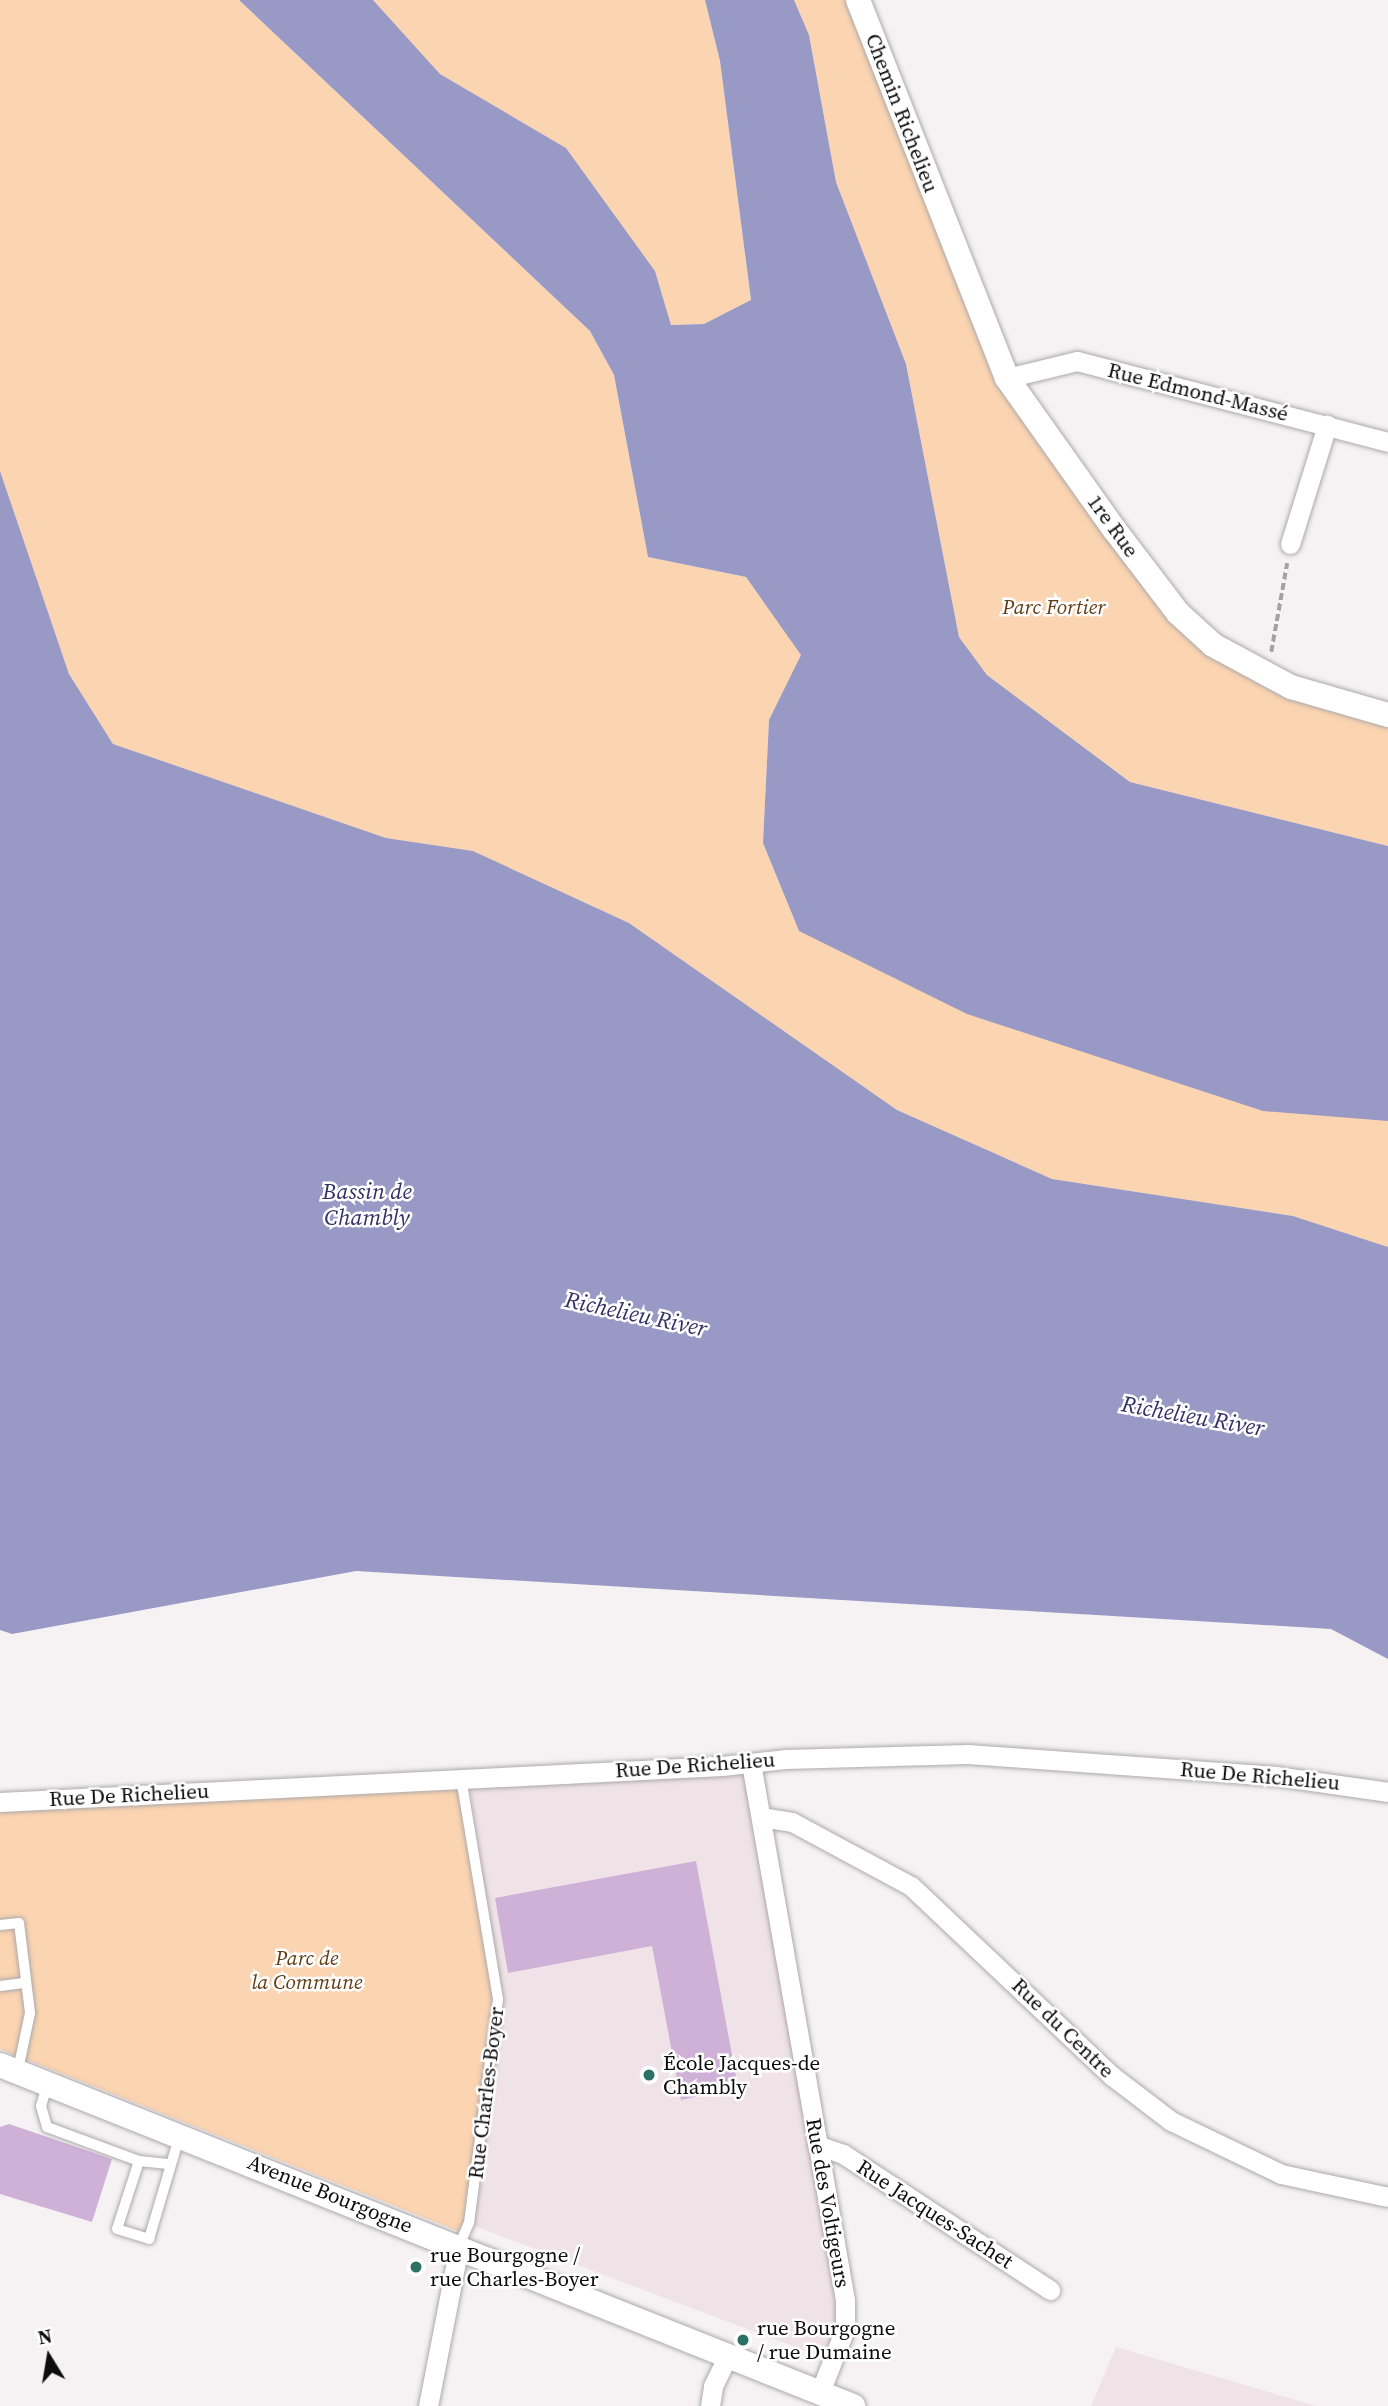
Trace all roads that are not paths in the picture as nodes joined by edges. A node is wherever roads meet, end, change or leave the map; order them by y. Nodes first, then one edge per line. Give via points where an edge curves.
1 (858, 0) edge
2 (946, 226) joint
3 (1007, 378) junction
4 (1326, 425) junction
5 (1388, 442) edge
6 (1290, 544) road end
7 (1388, 715) edge
8 (751, 1763) junction
9 (461, 1778) junction
10 (1388, 1792) edge
11 (0, 1802) edge
12 (761, 1817) junction
13 (0, 1925) edge
14 (26, 1983) junction
15 (0, 1986) edge
16 (9, 2067) edge
17 (49, 2082) junction
18 (181, 2134) junction
19 (817, 2146) junction
20 (139, 2161) junction
21 (168, 2164) junction
22 (1388, 2197) edge
23 (459, 2246) junction
24 (1050, 2290) dead end
25 (728, 2355) junction
26 (820, 2392) junction
27 (428, 2406) edge
28 (710, 2406) edge
29 (853, 2406) edge

1 - 2 street, Chemin Richelieu
2 - 3 street, 1re Rue
3 - 4 street, Rue Edmond-Massé via 1077,361
3 - 7 street, 1re Rue via 1178,613 1213,645 1291,687
4 - 5 street, Rue Edmond-Massé
4 - 6 street
8 - 9 street, Rue De Richelieu
8 - 10 street, Rue De Richelieu via 1012,1755 1310,1779
8 - 12 street, Rue des Voltigeurs
9 - 11 street, Rue De Richelieu
9 - 23 lane, Rue Charles-Boyer via 498,1999 469,2222
12 - 19 street, Rue des Voltigeurs
12 - 22 street, Rue du Centre via 792,1822 917,1890 1112,2076 1171,2121 1281,2174
13 - 14 lane via 19,1923
14 - 15 lane
14 - 16 lane via 30,2013
16 - 17 street, Avenue Bourgogne
17 - 18 street, Avenue Bourgogne
17 - 20 lane via 41,2106 47,2127
18 - 21 lane
18 - 23 street, Avenue Bourgogne
19 - 24 street, Rue Jacques-Sachet via 843,2154
19 - 26 street, Rue des Voltigeurs via 846,2315 841,2342
20 - 21 lane
20 - 21 lane via 117,2229 149,2239
23 - 25 street, Avenue Bourgogne
23 - 27 street, Rue Charles-Boyer
25 - 26 street, Avenue Bourgogne
25 - 28 street via 713,2386
26 - 29 street, Avenue Bourgogne

